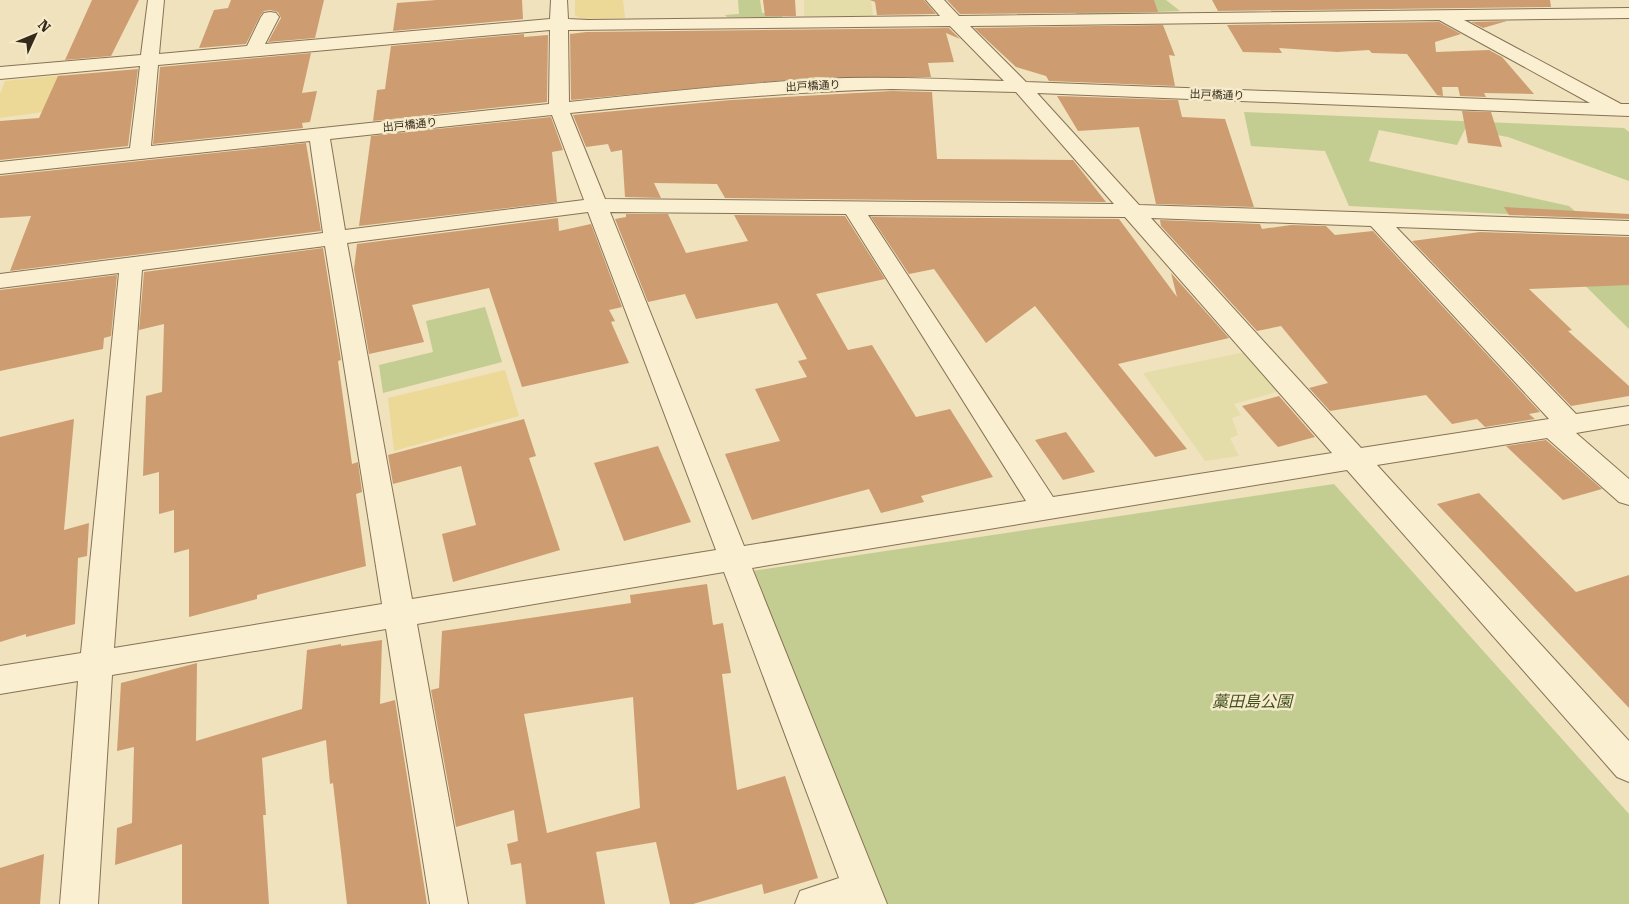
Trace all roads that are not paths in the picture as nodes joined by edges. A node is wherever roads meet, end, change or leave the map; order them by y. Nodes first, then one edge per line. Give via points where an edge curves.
1 (156, 0) edge
2 (559, 0) edge
3 (934, 0) edge
4 (1177, 0) edge
5 (1277, 0) edge
6 (1415, 0) edge
7 (1620, 0) edge
8 (1629, 4) edge
9 (1629, 13) edge
10 (1443, 16) junction
11 (270, 17) dead end
12 (1302, 18) junction
13 (1199, 19) junction
14 (953, 20) junction
15 (558, 24) junction
16 (253, 51) junction
17 (150, 60) junction
18 (0, 73) edge
19 (1021, 87) junction
20 (559, 109) junction
21 (1626, 113) edge
22 (319, 135) junction
23 (140, 154) junction
24 (0, 168) edge
25 (596, 205) junction
26 (852, 207) junction
27 (1133, 211) junction
28 (1377, 219) junction
29 (1629, 228) edge
30 (335, 238) junction
31 (131, 264) junction
32 (0, 281) edge
33 (1629, 415) edge
34 (1561, 426) junction
35 (1355, 460) junction
36 (1629, 495) edge
37 (1046, 510) junction
38 (734, 558) junction
39 (399, 615) junction
40 (96, 665) junction
41 (0, 680) edge
42 (1629, 766) edge
43 (865, 897) edge
44 (79, 904) edge
45 (449, 904) edge
46 (814, 904) edge

1 - 17 street
2 - 15 street
3 - 14 street
4 - 13 street
5 - 12 street
6 - 10 street
7 - 8 street
9 - 10 street
10 - 12 street
10 - 21 street
11 - 16 street
12 - 13 street
13 - 14 street
14 - 15 street via 706,15 588,25
14 - 19 street
15 - 16 street
15 - 20 street
16 - 17 street
17 - 18 street
17 - 23 street
19 - 20 street, 出戸橋通り via 892,83 819,85 705,93
19 - 21 street, 出戸橋通り
19 - 27 street
20 - 22 street, 出戸橋通り
20 - 25 street
22 - 23 street, 出戸橋通り
22 - 30 street
23 - 24 street, 出戸橋通り
25 - 26 street
25 - 30 street
25 - 38 street
26 - 27 street
26 - 37 street
27 - 28 street
27 - 35 street
28 - 29 street
28 - 34 street
30 - 31 street
30 - 39 street
31 - 32 street
31 - 40 street
33 - 34 street
34 - 35 street
34 - 36 street
35 - 37 street
35 - 42 street
37 - 38 street
38 - 39 street
38 - 43 street
39 - 40 street
39 - 45 street
40 - 41 street
40 - 44 street
43 - 46 street

